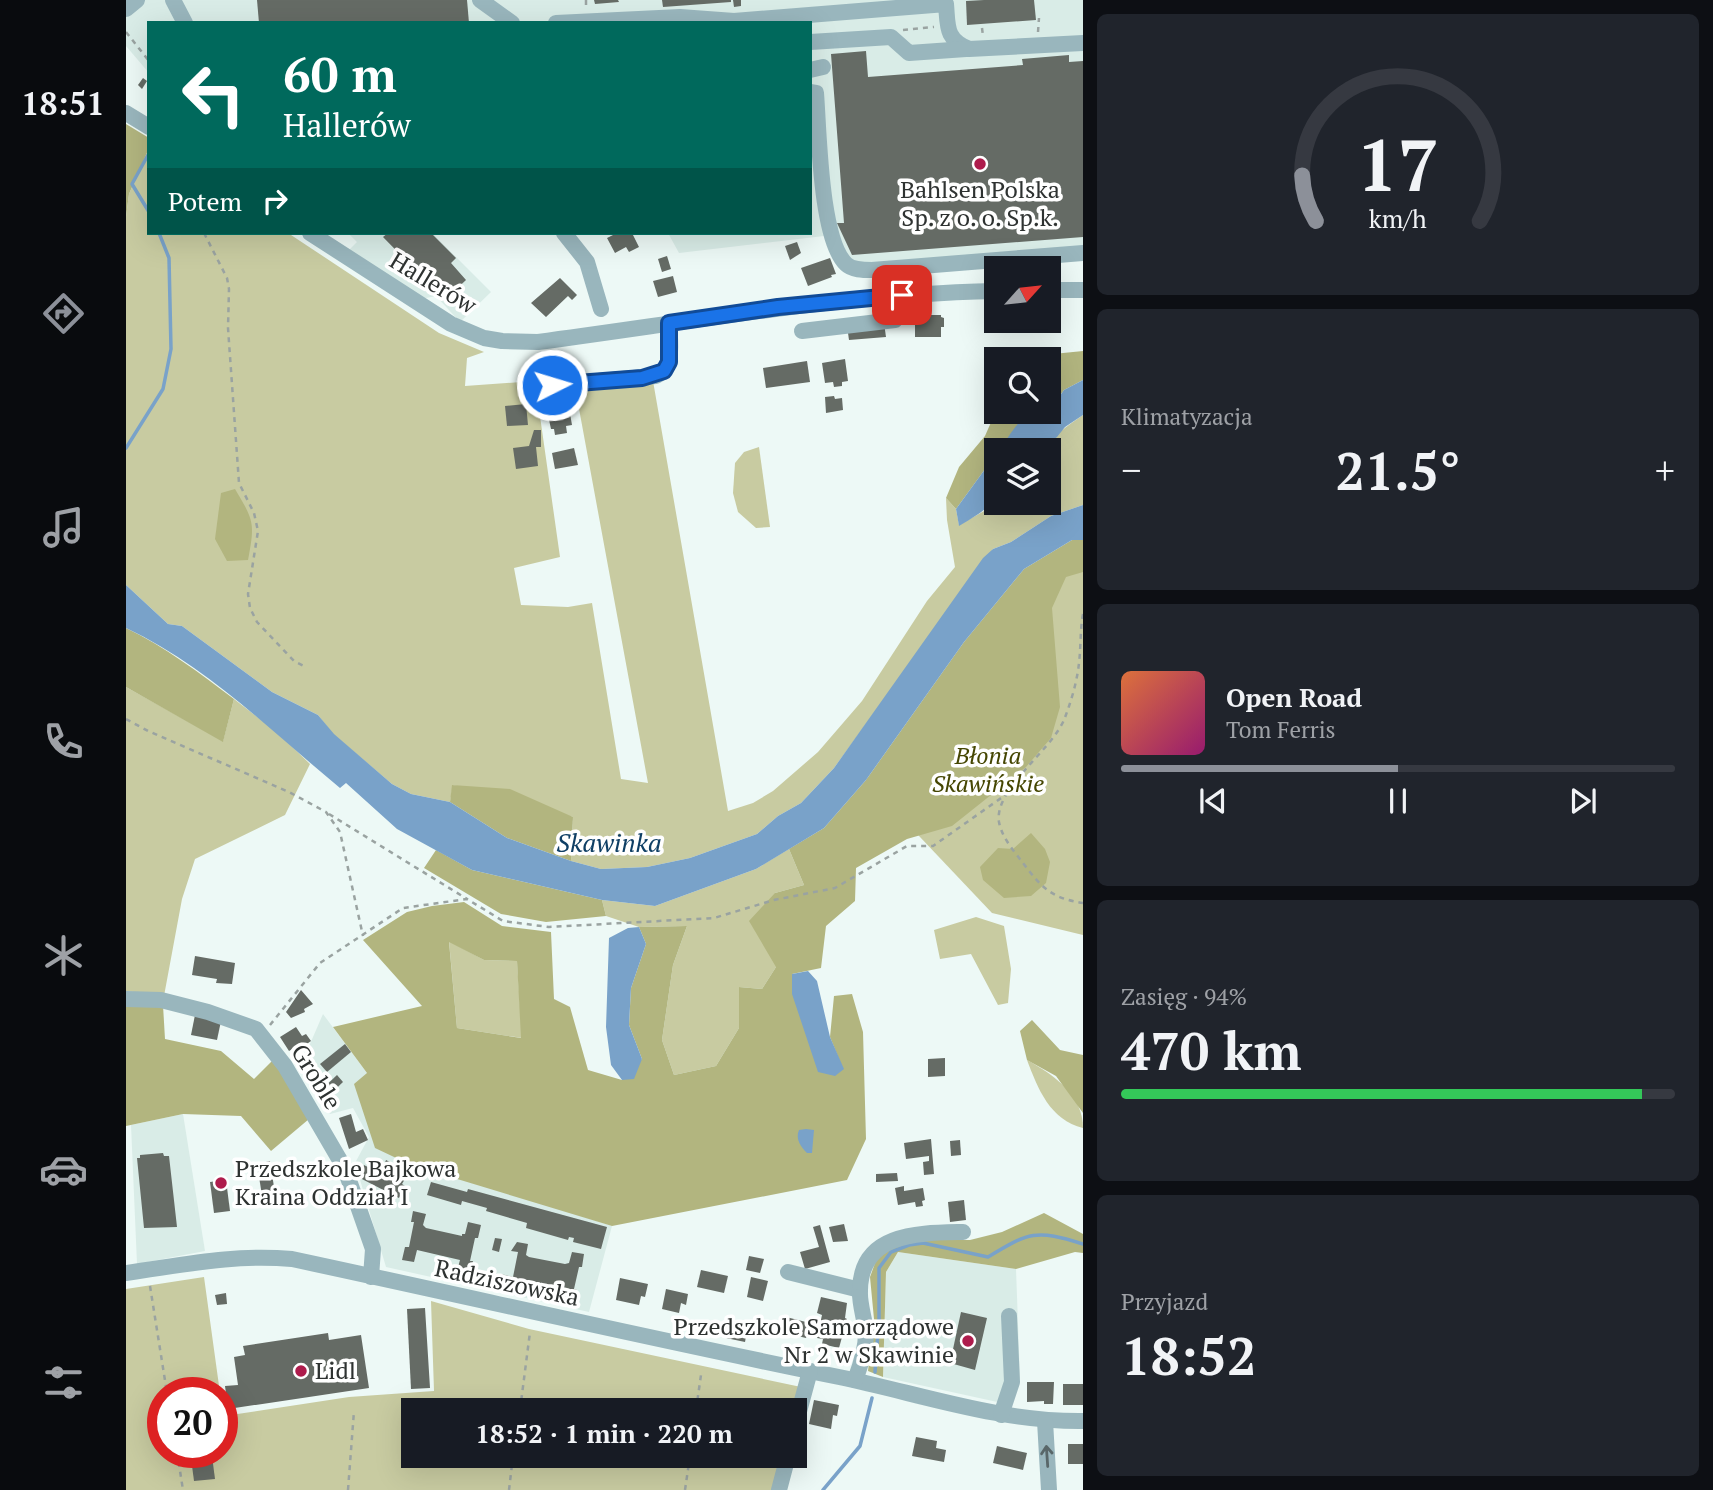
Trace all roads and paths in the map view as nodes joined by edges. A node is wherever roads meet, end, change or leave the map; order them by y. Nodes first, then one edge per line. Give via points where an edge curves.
1 (136, 0) edge
2 (173, 0) edge
3 (480, 0) edge
4 (952, 2) edge
5 (126, 9) edge
6 (184, 21) edge
7 (509, 21) edge
8 (597, 21) edge
9 (982, 28) dead end
10 (895, 31) dead end
11 (126, 32) edge
12 (949, 33) junction
13 (983, 40) dead end
14 (812, 42) edge
15 (1083, 43) edge
16 (968, 49) junction
17 (147, 58) edge
18 (812, 92) edge
19 (126, 113) edge
20 (147, 127) edge
21 (820, 138) edge
22 (205, 235) edge
23 (313, 235) edge
24 (567, 235) edge
25 (1083, 253) edge
26 (1061, 290) edge
27 (1083, 290) edge
28 (984, 292) edge
29 (894, 296) junction
30 (601, 309) junction
31 (669, 323) junction
32 (627, 330) junction
33 (802, 331) dead end
34 (582, 336) junction
35 (529, 387) dead end
36 (1083, 614) edge
37 (306, 667) dead end
38 (126, 719) edge
39 (1004, 796) junction
40 (326, 812) junction
41 (467, 899) junction
42 (1083, 903) edge
43 (363, 936) junction
44 (126, 999) edge
45 (261, 1036) junction
46 (963, 1232) dead end
47 (788, 1272) dead end
48 (126, 1273) edge
49 (371, 1277) junction
50 (150, 1286) dead end
51 (860, 1290) junction
52 (1009, 1317) dead end
53 (530, 1332) dead end
54 (810, 1371) junction
55 (701, 1375) dead end
56 (164, 1377) edge
57 (855, 1380) junction
58 (522, 1398) edge
59 (698, 1398) edge
60 (803, 1398) edge
61 (354, 1411) dead end
62 (1001, 1415) junction
63 (1083, 1421) edge
64 (1045, 1422) junction
65 (180, 1468) edge
66 (512, 1468) edge
67 (688, 1468) edge
68 (785, 1468) edge
69 (183, 1490) edge
70 (348, 1490) edge
71 (509, 1490) edge
72 (685, 1490) edge
73 (779, 1490) edge
74 (1049, 1490) edge

1 - 5 street
2 - 6 street
3 - 7 street
4 - 8 street via 734,21
4 - 12 street
9 - 13 path
10 - 12 path via 935,27
11 - 17 path
12 - 16 street via 956,44
14 - 16 street via 891,37 909,53
15 - 16 street
18 - 21 street via 816,93
19 - 20 street
21 - 25 street via 827,224 846,264 857,269
22 - 37 path via 229,289 239,483 258,531 250,608 257,622 294,661
23 - 34 street, Hallerów via 467,331 518,342
24 - 30 street via 587,262
26 - 27 street
28 - 29 street, Hallerów
29 - 31 street, Hallerów
29 - 33 street via 895,320
30 - 32 street via 611,324
30 - 34 street via 595,324
31 - 32 street, Hallerów
31 - 35 street via 669,362 656,376
32 - 34 street, Hallerów
36 - 39 path via 1079,664 1062,724
38 - 40 path
39 - 41 path via 933,846 907,846 835,888 715,918 549,927 503,921
39 - 42 path via 999,823 1008,844 1044,889
40 - 41 path
40 - 43 path via 340,832
41 - 43 path via 403,908
43 - 45 path via 320,963
44 - 45 street, Groble via 161,1000 208,1012
45 - 49 street, Groble via 285,1066 345,1169 373,1249
46 - 51 street via 915,1234 888,1243 866,1260
47 - 51 street
48 - 49 street, Radziszowska via 187,1262 264,1257
49 - 54 street, Radziszowska
50 - 56 path
51 - 57 street via 866,1336
52 - 62 street via 1012,1382
53 - 58 path
54 - 57 street, Radziszowska
54 - 60 street
55 - 59 path
57 - 62 street, Radziszowska
61 - 70 path
62 - 64 street, Radziszowska
63 - 64 street, Radziszowska
74 -> 64 street
65 - 69 path
66 - 71 path
67 - 72 path
68 - 73 street

